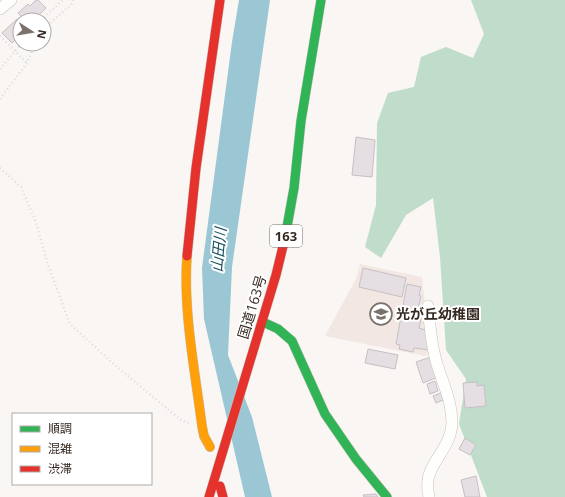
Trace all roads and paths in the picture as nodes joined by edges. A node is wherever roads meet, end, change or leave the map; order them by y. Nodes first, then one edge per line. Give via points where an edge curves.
1 (11, 0) edge
2 (63, 0) edge
3 (73, 0) edge
4 (220, 0) edge
5 (321, 0) edge
6 (0, 9) edge
7 (50, 12) edge
8 (52, 21) edge
9 (0, 36) edge
10 (304, 48) dead end
11 (12, 49) edge
12 (15, 52) joint
13 (32, 52) edge
14 (27, 63) junction
15 (0, 69) edge
16 (0, 99) edge
17 (301, 121) junction
18 (0, 168) edge
19 (428, 306) dead end
20 (263, 322) junction
21 (202, 426) junction
22 (210, 447) dead end
23 (220, 486) dead end
24 (209, 497) edge
25 (223, 497) edge
26 (387, 497) edge
27 (429, 497) edge

1 - 6 street
2 - 7 path
3 - 8 path via 71,5
4 - 21 main road via 196,168 186,275
5 - 17 main road, 国道163号 / 163
9 - 11 path
10 - 17 main road, 国道163号 / 163
12 - 14 path
12 - 15 path
13 - 14 path
14 - 16 path
17 - 20 main road, 国道163号 / 163 via 294,188 286,232
18 - 21 path via 22,187 70,324 182,421
19 - 27 street via 432,346 451,406 452,421 451,434 431,470 427,487
20 - 24 main road, 国道163号 / 163
20 - 26 main road via 278,329 292,341 324,414
21 - 22 main road
23 - 25 main road

